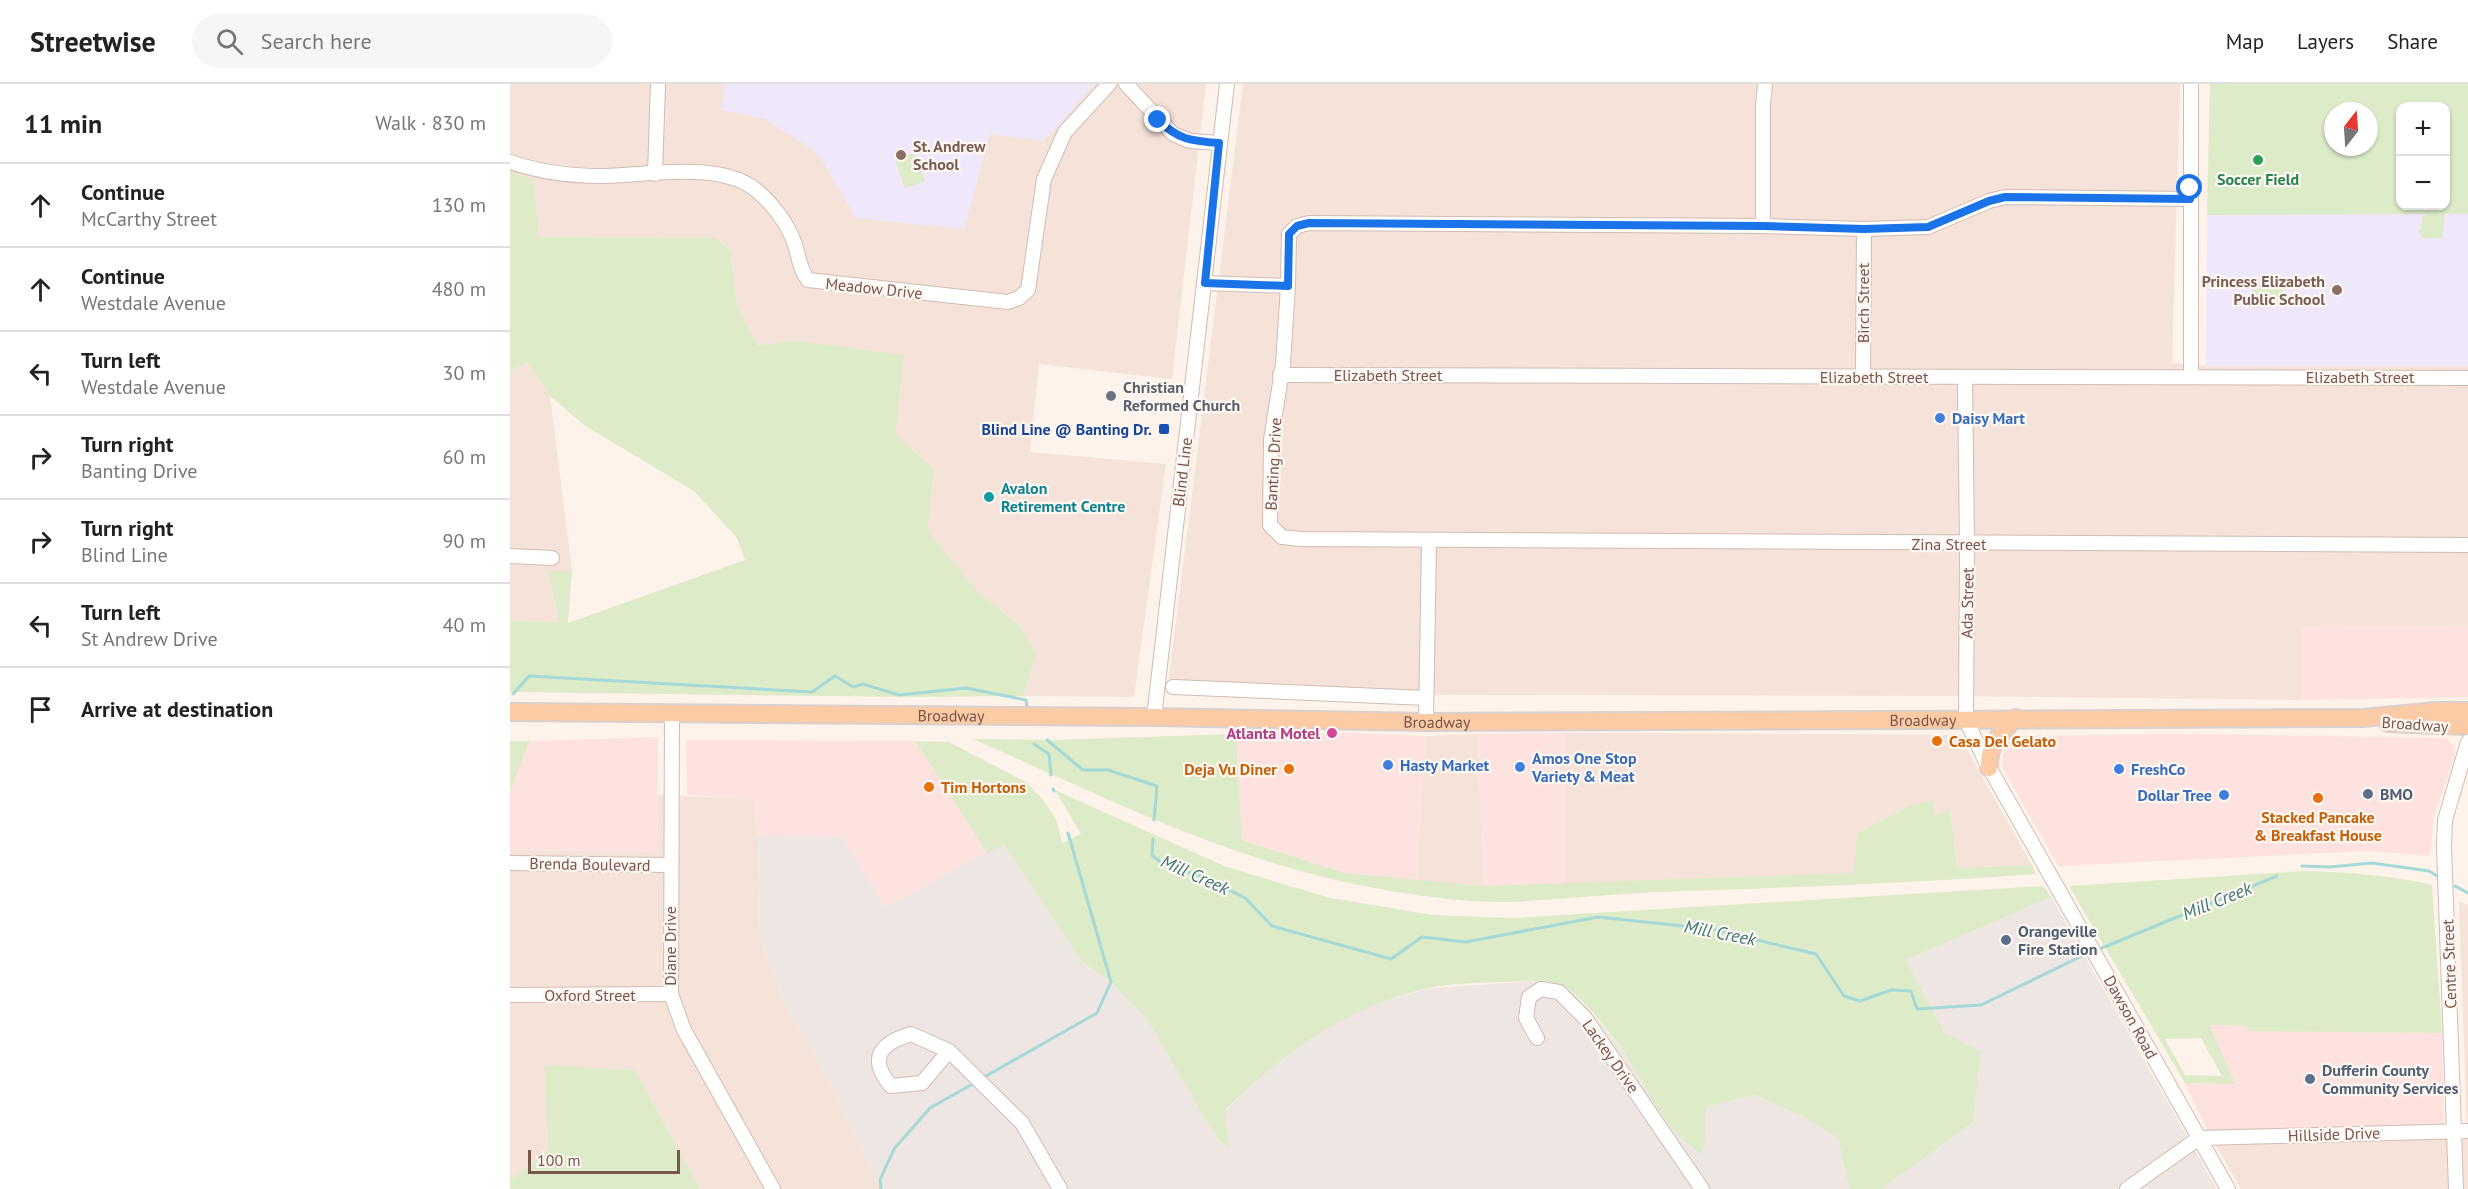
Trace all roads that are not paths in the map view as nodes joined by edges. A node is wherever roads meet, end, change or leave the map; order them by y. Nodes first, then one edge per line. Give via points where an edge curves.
1 (658, 84) edge
2 (1109, 84) edge
3 (1126, 84) edge
4 (1227, 84) edge
5 (1766, 84) edge
6 (2191, 84) edge
7 (1219, 143) junction
8 (510, 162) edge
9 (655, 174) junction
10 (2190, 199) junction
11 (1763, 226) junction
12 (1864, 229) junction
13 (1205, 283) junction
14 (1288, 286) junction
15 (1280, 375) junction
16 (1863, 377) junction
17 (2191, 377) junction
18 (1965, 378) junction
19 (2468, 378) edge
20 (1429, 541) junction
21 (1967, 544) junction
22 (2468, 545) edge
23 (510, 556) edge
24 (552, 558) dead end
25 (1173, 687) dead end
26 (1426, 698) junction
27 (2468, 711) edge
28 (510, 712) edge
29 (672, 713) junction
30 (1154, 717) junction
31 (2016, 718) junction
32 (2363, 718) junction
33 (1966, 720) junction
34 (1426, 722) junction
35 (2468, 726) edge
36 (2468, 742) edge
37 (1989, 768) junction
38 (510, 863) edge
39 (670, 865) junction
40 (671, 994) junction
41 (510, 995) edge
42 (1537, 1038) dead end
43 (949, 1051) junction
44 (2461, 1131) edge
45 (2199, 1138) junction
46 (773, 1189) edge
47 (1060, 1189) edge
48 (1702, 1189) edge
49 (2127, 1189) edge
50 (2228, 1189) edge
51 (2456, 1189) edge

1 - 9 street
2 - 9 street, Meadow Drive via 1065,132 1044,179 1028,290 1008,302 808,280 780,215 755,189 720,174
3 - 7 street via 1173,134 1190,141
4 - 7 street, Blind Line
5 - 11 street
6 - 10 street
7 - 13 street, Blind Line
8 - 9 street, Meadow Drive via 564,175
10 - 12 street via 2005,197 1928,227
10 - 17 street
11 - 12 street
11 - 14 street, Banting Drive via 1309,223 1297,226 1289,234
12 - 16 street, Birch Street
13 - 14 street
13 - 30 street, Blind Line
14 - 15 street, Banting Drive
15 - 16 street, Elizabeth Street
15 - 20 street, Banting Drive via 1271,440 1270,525 1282,537 1301,539
16 - 18 street, Elizabeth Street
17 - 18 street, Elizabeth Street
17 - 19 street, Elizabeth Street
18 - 21 street, Ada Street
20 - 21 street, Zina Street
20 - 26 street
21 - 22 street, Zina Street
21 - 33 street, Ada Street
23 - 24 street
25 - 26 street
26 - 34 street
27 - 32 main road, Broadway
28 - 29 main road, Broadway
29 - 30 main road, Broadway
29 - 39 street, Diane Drive
30 - 34 main road, Broadway
31 - 32 main road, Broadway
31 - 33 main road, Broadway
31 - 37 main road via 1993,741
32 - 35 main road, Broadway via 2391,724
33 - 34 main road, Broadway
33 - 37 street, Dawson Road
36 - 44 street, Centre Street via 2445,820 2444,846
37 - 45 street, Dawson Road
38 - 39 street, Brenda Boulevard
39 - 40 street, Diane Drive
40 - 41 street, Oxford Street
40 - 46 street, Diane Drive via 684,1030
42 - 48 street, Lackey Drive via 1526,1018 1529,997 1541,989 1559,992 1585,1018
43 - 43 street via 911,1034 882,1049 878,1060 881,1074 891,1086 921,1083
43 - 47 street via 1022,1123
44 - 45 street, Hillside Drive
44 - 51 street, Centre Street
45 - 49 street
45 - 50 street, Dawson Road

